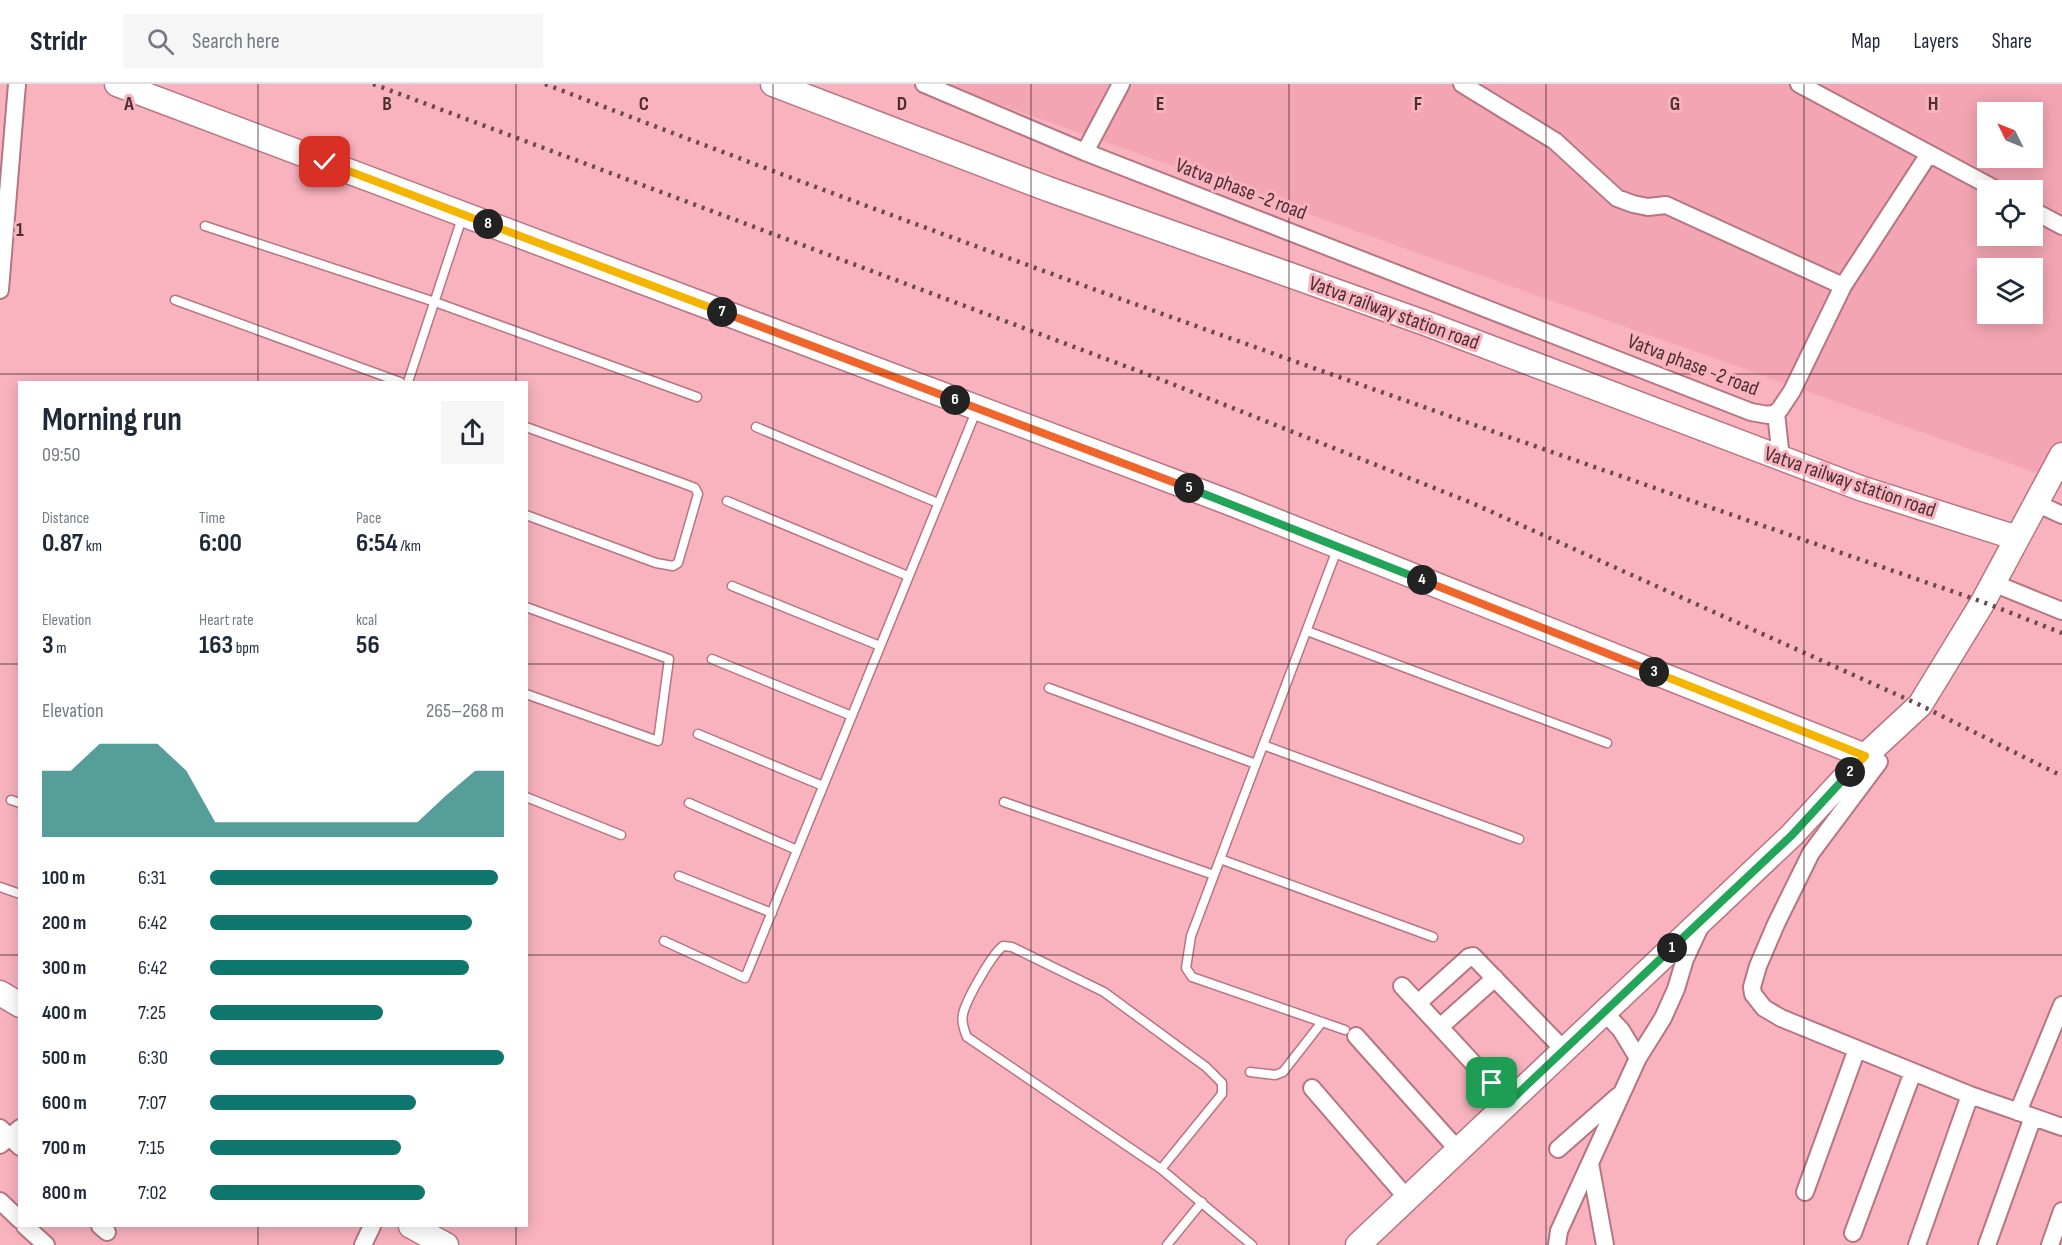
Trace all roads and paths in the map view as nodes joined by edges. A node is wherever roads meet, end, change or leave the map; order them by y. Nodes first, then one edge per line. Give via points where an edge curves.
1 (17, 84) edge
2 (117, 84) edge
3 (924, 84) edge
4 (1121, 84) edge
5 (1462, 84) edge
6 (1799, 84) edge
7 (786, 86) edge
8 (1086, 152) junction
9 (1929, 154) junction
10 (1978, 180) edge
11 (464, 215) junction
12 (2043, 216) edge
13 (205, 226) dead end
14 (2062, 226) edge
15 (1843, 286) junction
16 (0, 290) edge
17 (176, 300) dead end
18 (435, 302) junction
19 (397, 381) edge
20 (408, 381) edge
21 (697, 397) dead end
22 (977, 408) junction
23 (1776, 413) junction
24 (756, 427) dead end
25 (528, 429) edge
26 (2062, 455) edge
27 (1781, 458) junction
28 (727, 501) dead end
29 (938, 502) junction
30 (2036, 503) junction
31 (2062, 515) edge
32 (528, 516) edge
33 (2017, 538) junction
34 (1339, 547) junction
35 (908, 576) junction
36 (1993, 583) junction
37 (732, 586) dead end
38 (528, 608) edge
39 (2062, 610) edge
40 (1306, 631) junction
41 (880, 646) junction
42 (712, 659) dead end
43 (1049, 688) dead end
44 (528, 695) edge
45 (852, 716) junction
46 (698, 734) dead end
47 (1607, 743) dead end
48 (1263, 745) junction
49 (1872, 759) junction
50 (1256, 764) junction
51 (823, 786) junction
52 (528, 798) edge
53 (1004, 802) dead end
54 (689, 803) dead end
55 (621, 835) dead end
56 (1519, 839) dead end
57 (797, 850) junction
58 (1220, 859) junction
59 (679, 876) dead end
60 (1214, 876) junction
61 (0, 887) edge
62 (18, 893) edge
63 (772, 913) junction
64 (1704, 918) junction
65 (1433, 937) dead end
66 (663, 941) dead end
67 (1495, 978) junction
68 (1402, 986) dead end
69 (0, 993) edge
70 (1418, 1003) junction
71 (18, 1004) edge
72 (2062, 1005) edge
73 (1604, 1012) junction
74 (1322, 1022) junction
75 (1440, 1027) junction
76 (1350, 1033) joint
77 (1857, 1049) junction
78 (1564, 1050) junction
79 (1638, 1058) junction
80 (1250, 1072) dead end
81 (1913, 1072) junction
82 (1312, 1088) dead end
83 (1623, 1091) junction
84 (1970, 1095) junction
85 (1509, 1102) junction
86 (2025, 1115) junction
87 (2062, 1128) edge
88 (1558, 1149) dead end
89 (1458, 1150) junction
90 (1590, 1163) junction
91 (1161, 1169) junction
92 (1805, 1192) dead end
93 (1407, 1198) junction
94 (0, 1201) edge
95 (1202, 1202) junction
96 (2062, 1211) edge
97 (18, 1218) edge
98 (27, 1227) edge
99 (372, 1227) edge
100 (413, 1227) edge
101 (1853, 1233) dead end
102 (46, 1245) edge
103 (363, 1245) edge
104 (446, 1245) edge
105 (1167, 1245) edge
106 (1252, 1245) edge
107 (1358, 1245) edge
108 (1557, 1245) edge
109 (1605, 1245) edge
110 (1917, 1245) edge
111 (1987, 1245) edge
112 (2050, 1245) edge

1 - 16 street
2 - 11 street
3 - 8 street, Vatva phase -2 road
4 - 8 street
5 - 15 street via 1555,141 1617,198 1648,207 1666,205
6 - 9 street
7 - 27 street, Vatva railway station road via 1048,189 1425,323
8 - 23 street, Vatva phase -2 road via 1751,412
9 - 10 street
9 - 15 street, Vatva phase -2 road
11 - 18 lane
11 - 22 street
12 - 14 street
13 - 18 lane
15 - 23 street, Vatva phase -2 road via 1792,391
17 - 19 lane
18 - 20 lane
18 - 21 lane
22 - 29 lane
22 - 34 street
23 - 27 street
24 - 29 lane
25 - 32 lane via 682,483 698,494 678,563 673,566
26 - 30 street
27 - 33 street, Vatva railway station road via 1860,488
28 - 35 lane
29 - 35 lane
30 - 31 street
30 - 33 street
33 - 36 street
34 - 40 lane
34 - 49 street
35 - 41 lane
36 - 39 street
36 - 49 street via 1920,705
37 - 41 lane
38 - 44 lane via 669,659 658,741
40 - 47 lane
40 - 48 lane
41 - 45 lane
42 - 45 lane
43 - 50 lane
45 - 51 lane
46 - 51 lane
48 - 50 lane
48 - 56 lane
49 - 64 street
49 - 77 street via 1811,853 1776,924 1752,987 1764,1008
50 - 58 lane
51 - 57 lane
52 - 55 lane
53 - 60 lane
54 - 57 lane
57 - 63 lane
58 - 60 lane
58 - 65 lane
59 - 63 lane
60 - 74 lane via 1191,936 1186,968 1189,973
61 - 62 lane
63 - 66 lane via 745,978
64 - 73 street
64 - 79 street via 1663,1018
67 - 70 street via 1476,958 1469,957
67 - 75 street
67 - 78 street
68 - 70 street
69 - 71 street
70 - 75 street
72 - 86 street
73 - 78 street
73 - 79 street
74 - 76 lane
74 - 80 lane via 1283,1072
75 - 85 street
76 - 89 street
77 - 81 street
77 - 92 street
78 - 85 street
79 - 83 street
81 - 84 street
81 - 101 street
82 - 93 street
83 - 88 street
83 - 90 street
84 - 86 street
84 - 110 street
85 - 89 street
86 - 87 street
86 - 111 street
89 - 93 street
90 - 108 street via 1559,1231
90 - 109 street
91 - 91 lane via 967,1037 963,1014 990,960 1003,946 1104,992 1222,1083 1222,1094
91 - 95 lane
93 - 107 street
94 - 97 street
95 - 105 lane
95 - 106 lane
96 - 112 street
98 - 102 street
99 - 103 street
100 - 104 street

